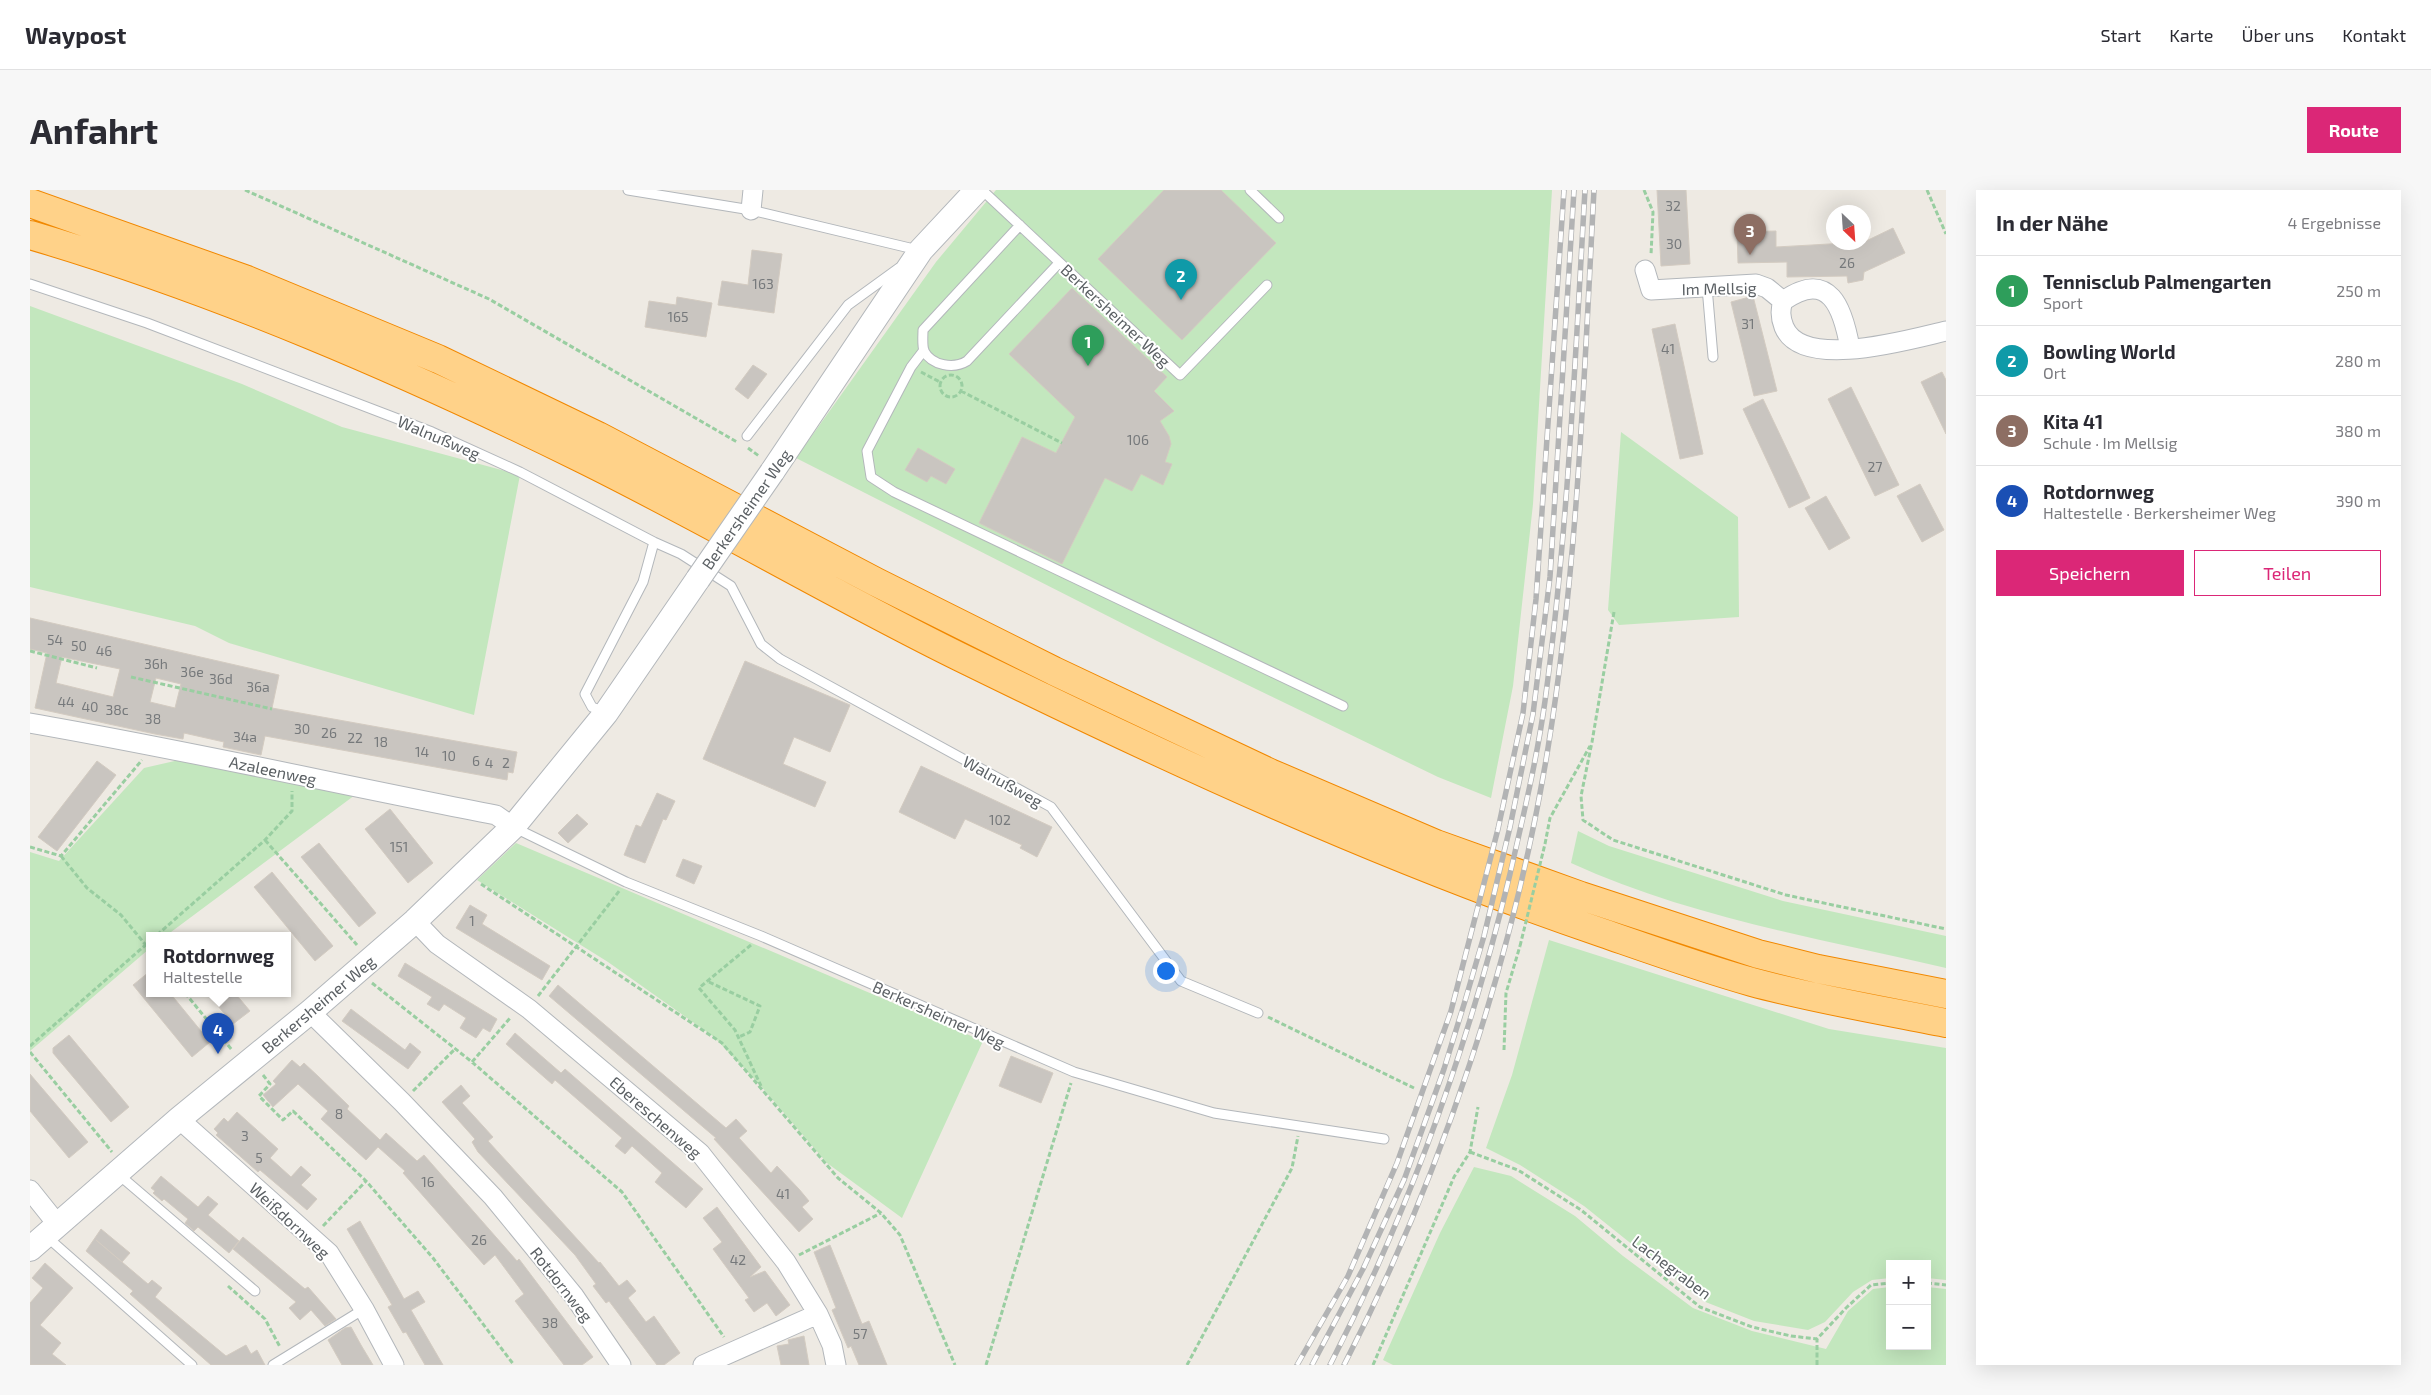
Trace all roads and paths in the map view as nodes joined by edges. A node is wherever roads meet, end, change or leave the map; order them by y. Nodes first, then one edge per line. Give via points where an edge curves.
1 (245, 190) edge
2 (628, 190) edge
3 (753, 190) edge
4 (977, 190) edge
5 (982, 190) edge
6 (1250, 190) edge
7 (1644, 190) edge
8 (1927, 190) edge
9 (30, 203) edge
10 (752, 210) junction
11 (1279, 218) dead end
12 (1020, 225) junction
13 (1946, 234) edge
14 (30, 235) edge
15 (921, 250) junction
16 (1059, 263) junction
17 (1645, 270) joint
18 (30, 284) edge
19 (1267, 285) dead end
20 (1707, 287) junction
21 (1783, 301) junction
22 (1946, 331) edge
23 (1850, 348) junction
24 (924, 350) junction
25 (1713, 357) dead end
26 (911, 368) junction
27 (940, 382) junction
28 (960, 391) junction
29 (747, 436) joint
30 (1062, 443) dead end
31 (747, 448) dead end
32 (766, 468) junction
33 (654, 542) junction
34 (1614, 612) dead end
35 (30, 651) edge
36 (97, 668) dead end
37 (131, 677) dead end
38 (1343, 706) dead end
39 (272, 709) dead end
40 (606, 713) junction
41 (30, 723) edge
42 (1592, 742) junction
43 (156, 745) junction
44 (291, 775) junction
45 (512, 827) junction
46 (264, 840) junction
47 (30, 847) edge
48 (61, 856) junction
49 (465, 871) junction
50 (626, 882) junction
51 (415, 921) junction
52 (1946, 929) edge
53 (160, 932) edge
54 (761, 936) junction
55 (364, 939) dead end
56 (146, 942) edge
57 (357, 945) junction
58 (146, 946) edge
59 (576, 947) junction
60 (349, 951) dead end
61 (368, 980) dead end
62 (709, 982) junction
63 (1946, 994) edge
64 (188, 997) edge
65 (525, 1007) junction
66 (310, 1012) junction
67 (1258, 1013) joint
68 (1946, 1023) edge
69 (739, 1037) junction
70 (240, 1044) dead end
71 (30, 1046) edge
72 (455, 1049) junction
73 (232, 1050) junction
74 (1504, 1050) dead end
75 (30, 1052) edge
76 (225, 1056) dead end
77 (472, 1062) junction
78 (259, 1071) dead end
79 (1074, 1072) junction
80 (762, 1088) junction
81 (1414, 1088) dead end
82 (402, 1102) junction
83 (1478, 1107) dead end
84 (179, 1119) junction
85 (1301, 1126) junction
86 (1384, 1139) dead end
87 (120, 1145) dead end
88 (1470, 1152) junction
89 (112, 1161) junction
90 (366, 1181) junction
91 (30, 1190) edge
92 (881, 1213) junction
93 (45, 1236) edge
94 (312, 1237) junction
95 (786, 1262) junction
96 (222, 1279) dead end
97 (1886, 1283) edge
98 (1931, 1283) edge
99 (1946, 1285) edge
100 (255, 1291) dead end
101 (364, 1308) junction
102 (818, 1314) junction
103 (1817, 1339) junction
104 (733, 1350) junction
105 (285, 1358) junction
106 (192, 1365) edge
107 (273, 1365) edge
108 (394, 1365) edge
109 (514, 1365) edge
110 (621, 1365) edge
111 (703, 1365) edge
112 (836, 1365) edge
113 (955, 1365) edge
114 (986, 1365) edge
115 (1187, 1365) edge
116 (1373, 1365) edge
117 (1816, 1365) edge

1 - 29 path via 489,299 738,443
2 - 10 lane
3 - 10 street
4 - 15 street, Berkersheimer Weg
5 - 12 lane, Berkersheimer Weg
6 - 11 lane
7 - 17 path via 1653,212 1651,257
8 - 13 path
9 - 63 highway via 247,280 438,359 598,436 1054,671 1270,773 1436,844 1758,954
10 - 15 lane
12 - 16 lane, Berkersheimer Weg
12 - 24 lane via 923,330
14 - 68 highway via 108,258 223,301 421,383 598,467 960,657 1255,796 1394,856 1568,921 1752,982
15 - 29 lane via 848,305
15 - 32 street, Berkersheimer Weg
16 - 19 lane, Berkersheimer Weg via 1180,375
16 - 24 lane via 967,361 940,365
17 - 20 street, Im Mellsig via 1651,290
18 - 33 lane, Walnußweg via 147,323 432,432 520,472
20 - 21 street, Im Mellsig via 1756,284
20 - 25 lane
21 - 23 street via 1781,318 1789,336 1796,342 1821,349
21 - 23 street via 1806,289 1829,293 1843,316
22 - 23 street via 1900,342
24 - 26 lane
26 - 27 path
26 - 38 lane via 867,451 871,477 894,492
27 - 28 path via 940,391 947,397 956,396
27 - 28 path via 946,376 954,376 961,382
28 - 30 path
31 - 32 path via 758,454
32 - 40 street, Berkersheimer Weg, bridge via 698,579
33 - 40 lane via 642,582 585,694 592,707
33 - 67 lane, Walnußweg via 721,578 736,592 761,644 780,659 1052,807 1182,981
34 - 42 path
35 - 36 path
37 - 39 path
40 - 45 street, Berkersheimer Weg
41 - 43 street, Azaleenweg
42 - 52 path via 1581,796 1583,820 1613,840 1786,896
42 - 74 path, bridge via 1550,818 1506,992
43 - 44 street, Azaleenweg
43 - 48 path
44 - 45 street, Azaleenweg via 496,815
44 - 46 path via 292,810
45 - 49 street, Berkersheimer Weg
45 - 50 lane, Berkersheimer Weg
46 - 53 path
46 - 57 path
47 - 48 path
48 - 56 path via 88,888 121,915
49 - 51 street, Berkersheimer Weg
49 - 59 path
50 - 54 lane, Berkersheimer Weg
50 - 59 path
51 - 65 street, Ebereschenweg via 437,944
51 - 66 street, Berkersheimer Weg
54 - 62 path
54 - 79 lane, Berkersheimer Weg
55 - 57 path
57 - 60 path
58 - 71 path
59 - 65 path
59 - 80 path via 722,1043
61 - 72 path
62 - 69 path via 700,988
62 - 69 path via 760,1006 750,1032
64 - 73 path
65 - 77 path
65 - 95 street, Ebereschenweg via 700,1154
66 - 82 street, Rotdornweg
66 - 84 street, Berkersheimer Weg
67 - 81 path
69 - 80 path
70 - 73 path
72 - 77 path
72 - 82 path
73 - 76 path
75 - 89 path
77 - 104 path via 622,1192
78 - 90 path via 270,1084 259,1096 283,1120 293,1111
79 - 85 lane, Berkersheimer Weg via 1214,1113
79 - 114 path
80 - 92 path via 838,1178
82 - 110 street, Rotdornweg via 493,1197 574,1296
83 - 88 path
84 - 89 street, Berkersheimer Weg
84 - 94 street, Weißdornweg
85 - 86 lane, Berkersheimer Weg
85 - 115 path via 1292,1168
87 - 89 path
88 - 103 path, Lachegraben via 1518,1170 1581,1210 1700,1307 1752,1327
88 - 116 path via 1454,1178
89 - 93 street, Berkersheimer Weg
89 - 100 lane
90 - 94 path
90 - 109 path via 433,1258
91 - 93 street
92 - 95 path
92 - 113 path via 900,1235
93 - 106 lane
94 - 101 street, Weißdornweg via 329,1253
95 - 102 street, Ebereschenweg
96 - 105 path via 265,1319
97 - 103 path via 1872,1285
98 - 99 path
101 - 105 lane
101 - 108 street, Weißdornweg
102 - 104 street
102 - 112 street, Ebereschenweg via 832,1345
103 - 117 path
104 - 111 street
105 - 107 lane

